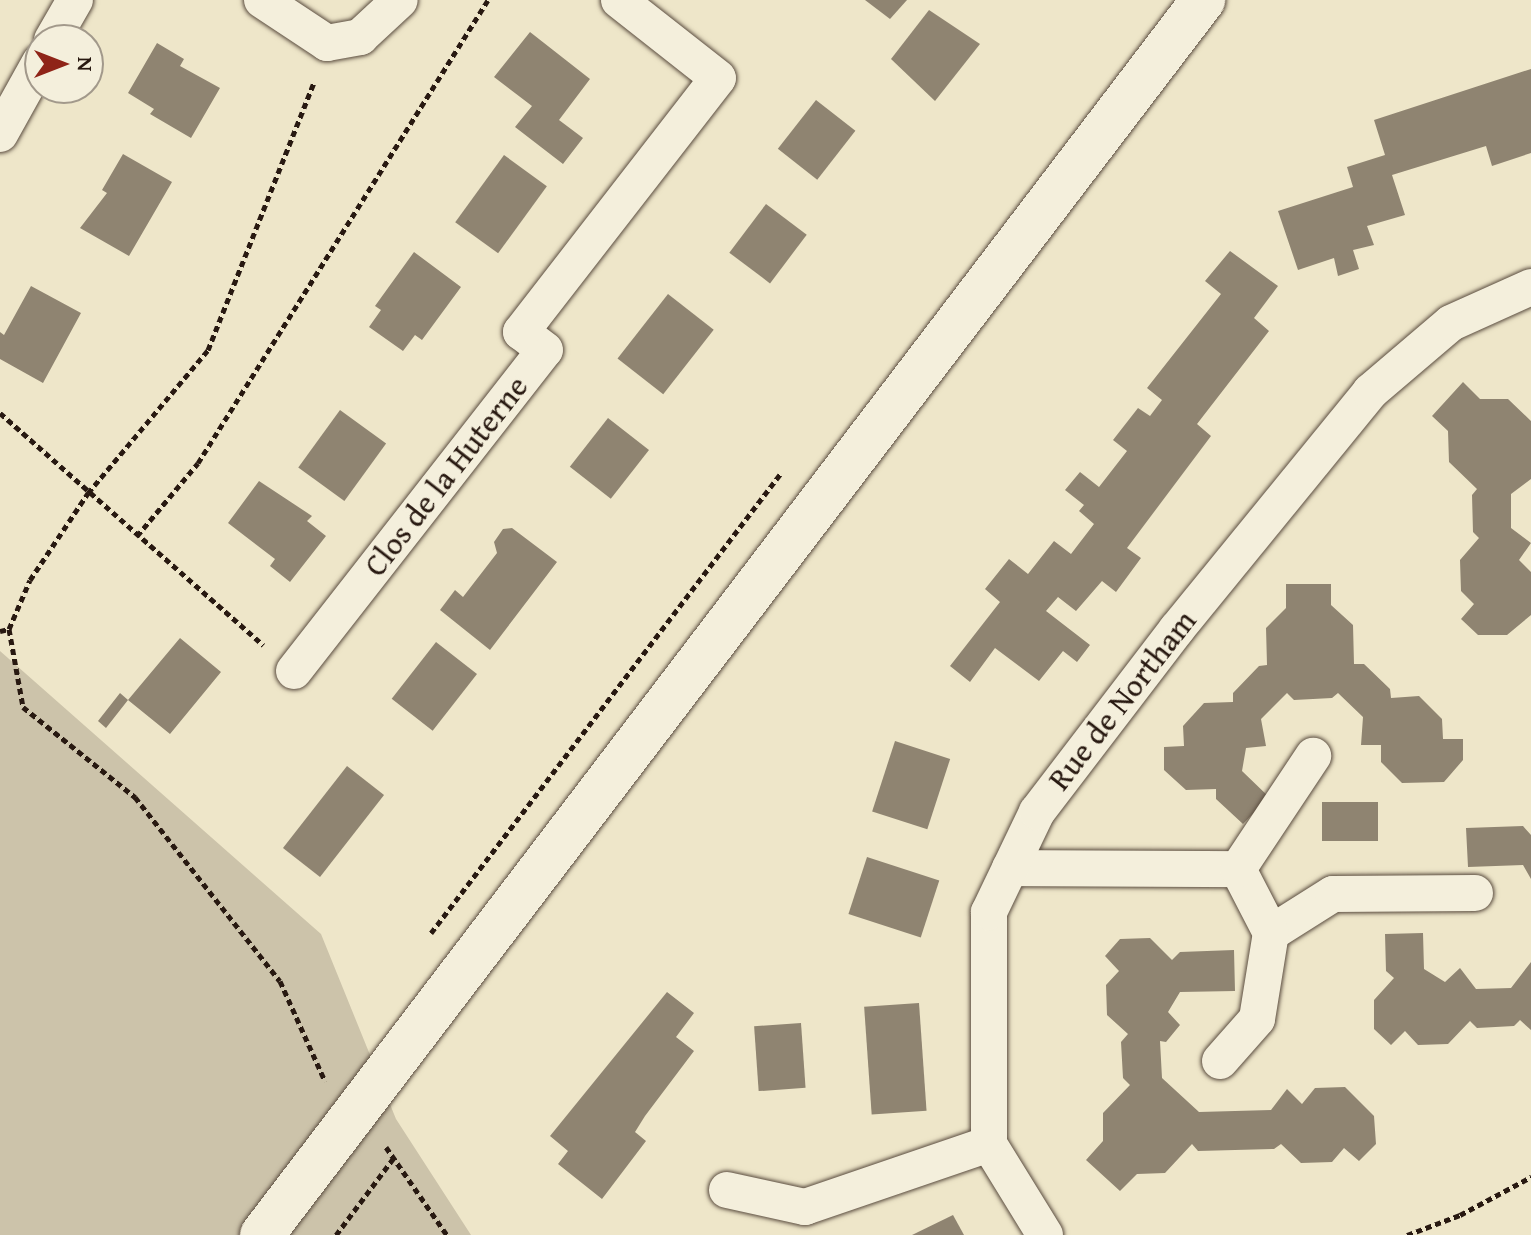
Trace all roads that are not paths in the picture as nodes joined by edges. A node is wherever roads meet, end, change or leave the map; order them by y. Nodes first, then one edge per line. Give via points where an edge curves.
1 (75, 0) edge
2 (262, 0) edge
3 (400, 0) edge
4 (619, 0) edge
5 (1203, 0) edge
6 (61, 24) edge
7 (24, 91) edge
8 (0, 134) edge
9 (1531, 287) edge
10 (294, 671) road end
11 (1313, 756) dead end
12 (1010, 868) junction
13 (1238, 869) junction
14 (1475, 893) dead end
15 (1271, 933) junction
16 (1220, 1061) dead end
17 (989, 1144) junction
18 (727, 1190) dead end
19 (262, 1235) edge
20 (1045, 1235) edge

1 - 6 street
2 - 3 street via 327,43 360,37
4 - 10 street, Clos de la Huterne via 718,78 521,332 545,350
5 - 19 street
7 - 8 street
9 - 12 street, Rue de Northam via 1451,323 1370,392 1046,800
11 - 13 street
12 - 13 street
12 - 17 street, Rue de Northam via 989,912
13 - 15 street
14 - 15 street via 1333,894
15 - 16 street via 1257,1019
17 - 18 street via 805,1207
17 - 20 street

